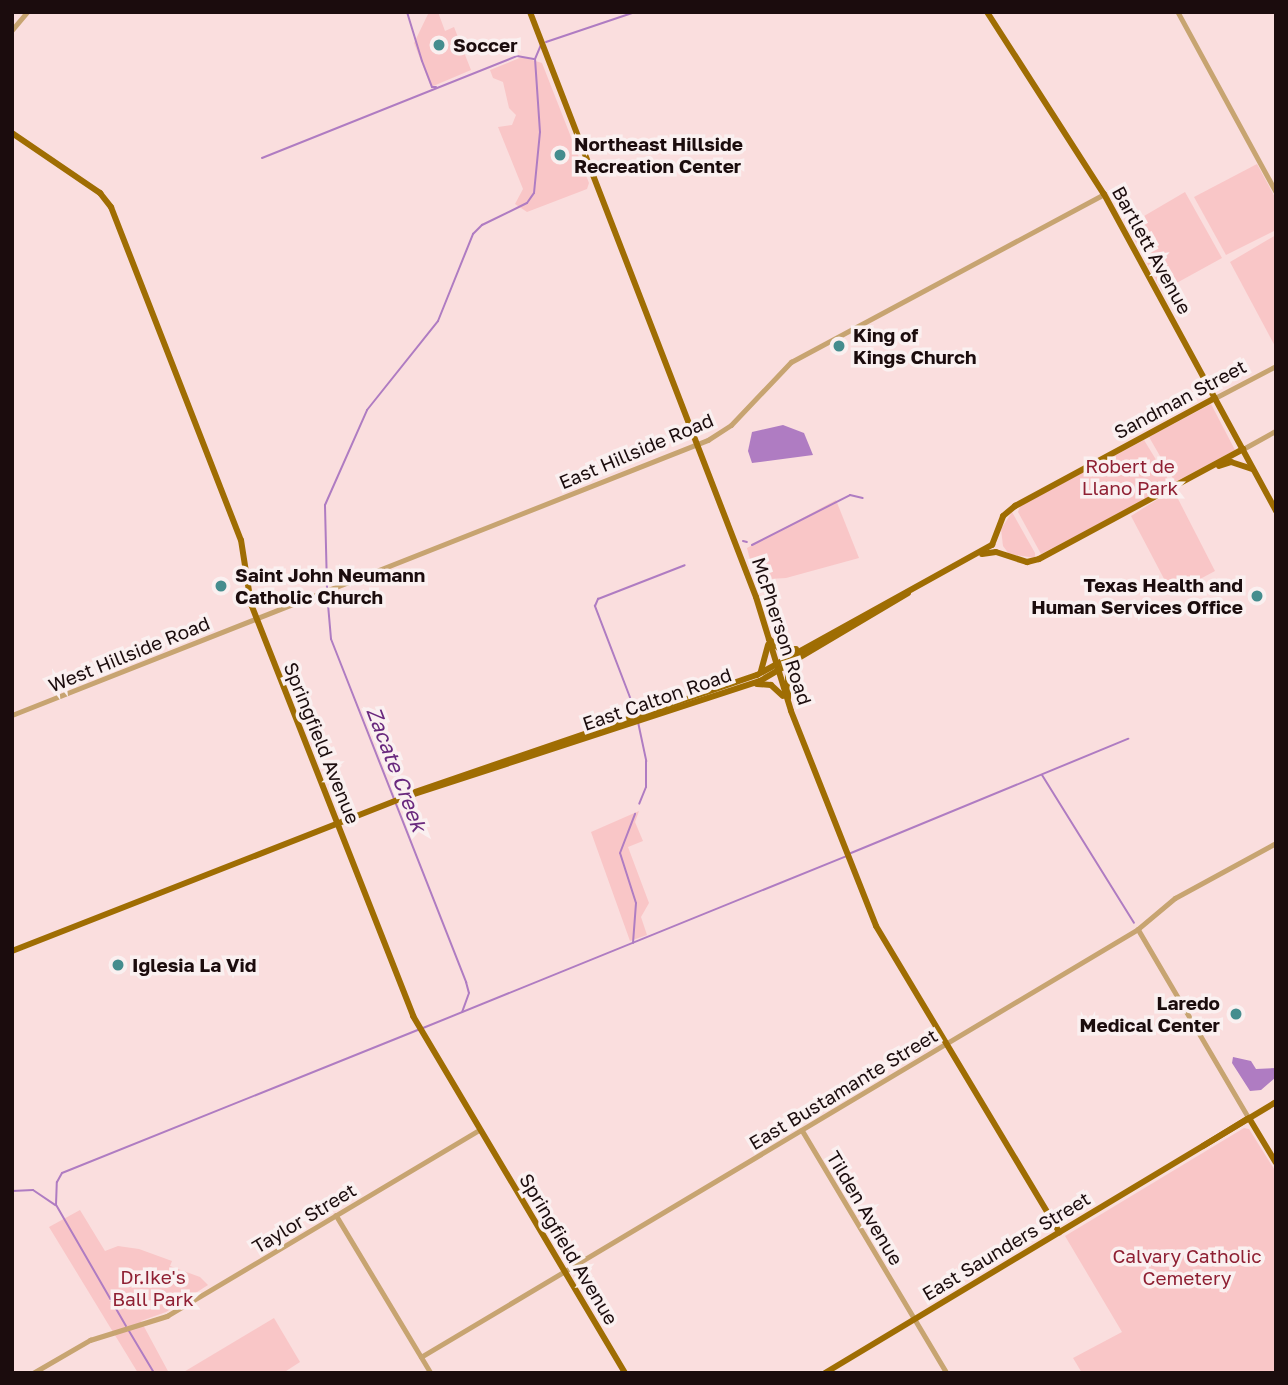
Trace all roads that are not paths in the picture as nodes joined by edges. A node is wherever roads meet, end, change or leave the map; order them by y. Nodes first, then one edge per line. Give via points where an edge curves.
1 (27, 12) edge
2 (530, 12) edge
3 (988, 12) edge
4 (1178, 12) edge
5 (12, 30) edge
6 (12, 133) edge
7 (1276, 192) edge
8 (1104, 194) junction
9 (1276, 366) edge
10 (1215, 398) junction
11 (1276, 431) edge
12 (698, 444) junction
13 (1243, 449) junction
14 (1254, 470) junction
15 (1195, 475) junction
16 (1276, 511) edge
17 (996, 548) junction
18 (873, 612) junction
19 (256, 618) junction
20 (769, 639) junction
21 (805, 647) junction
22 (796, 660) junction
23 (777, 668) junction
24 (757, 674) junction
25 (747, 685) junction
26 (717, 691) junction
27 (787, 700) junction
28 (12, 715) edge
29 (337, 822) junction
30 (1276, 843) edge
31 (1138, 929) junction
32 (12, 951) edge
33 (947, 1044) junction
34 (1276, 1102) edge
35 (1249, 1118) junction
36 (479, 1130) junction
37 (802, 1130) junction
38 (1276, 1163) edge
39 (336, 1214) junction
40 (1059, 1233) junction
41 (564, 1272) junction
42 (915, 1319) junction
43 (421, 1357) junction
44 (33, 1373) edge
45 (431, 1373) edge
46 (625, 1373) edge
47 (825, 1373) edge
48 (947, 1373) edge

1 - 5 street
2 - 12 main road, McPherson Road
3 - 8 main road, Bartlett Avenue
4 - 7 street
6 - 19 main road, Springfield Avenue via 100,193 111,207 242,540
8 - 10 main road, Bartlett Avenue
8 - 12 street, East Hillside Road via 791,362 731,425
9 - 10 street, Sandman Street
10 - 13 main road, Bartlett Avenue
10 - 17 main road, Sandman Street via 1015,506 1003,516
11 - 13 street
12 - 19 street, East Hillside Road
12 - 20 main road, McPherson Road
13 - 14 main road, Bartlett Avenue
13 - 15 main road
14 - 15 main road via 1231,462
14 - 16 main road, Bartlett Avenue
15 - 17 main road via 1039,559 1012,558
17 - 18 main road, East Calton Road
18 - 21 main road, East Calton Road
18 - 22 main road, East Calton Road
19 - 28 street, West Hillside Road
19 - 29 main road, Springfield Avenue
20 - 21 main road via 784,650
20 - 23 main road, McPherson Road
20 - 24 main road via 765,666
21 - 23 main road, East Calton Road
22 - 23 main road, East Calton Road
22 - 27 main road via 788,674
23 - 24 main road, East Calton Road
23 - 25 main road, East Calton Road
23 - 27 main road, McPherson Road
24 - 26 main road, East Calton Road
25 - 26 main road, East Calton Road
25 - 27 main road via 771,685
26 - 29 main road, East Calton Road
27 - 33 main road, McPherson Road via 876,926
29 - 32 main road, East Calton Road
29 - 36 main road, Springfield Avenue via 417,1025
30 - 31 street, East Bustamante Street via 1175,898
31 - 33 street, East Bustamante Street
31 - 35 street
33 - 37 street, East Bustamante Street
33 - 40 main road, McPherson Road
34 - 35 main road, East Saunders Street
35 - 38 main road
35 - 40 main road, East Saunders Street
36 - 39 street, Taylor Street
36 - 41 main road, Springfield Avenue
37 - 41 street, East Bustamante Street
37 - 42 street, Tilden Avenue
39 - 43 street
39 - 44 street, Taylor Street via 167,1316 79,1345
40 - 42 main road, East Saunders Street
41 - 43 street, East Bustamante Street
41 - 46 main road, Springfield Avenue
42 - 47 main road, East Saunders Street
42 - 48 street, Tilden Avenue
43 - 45 street

